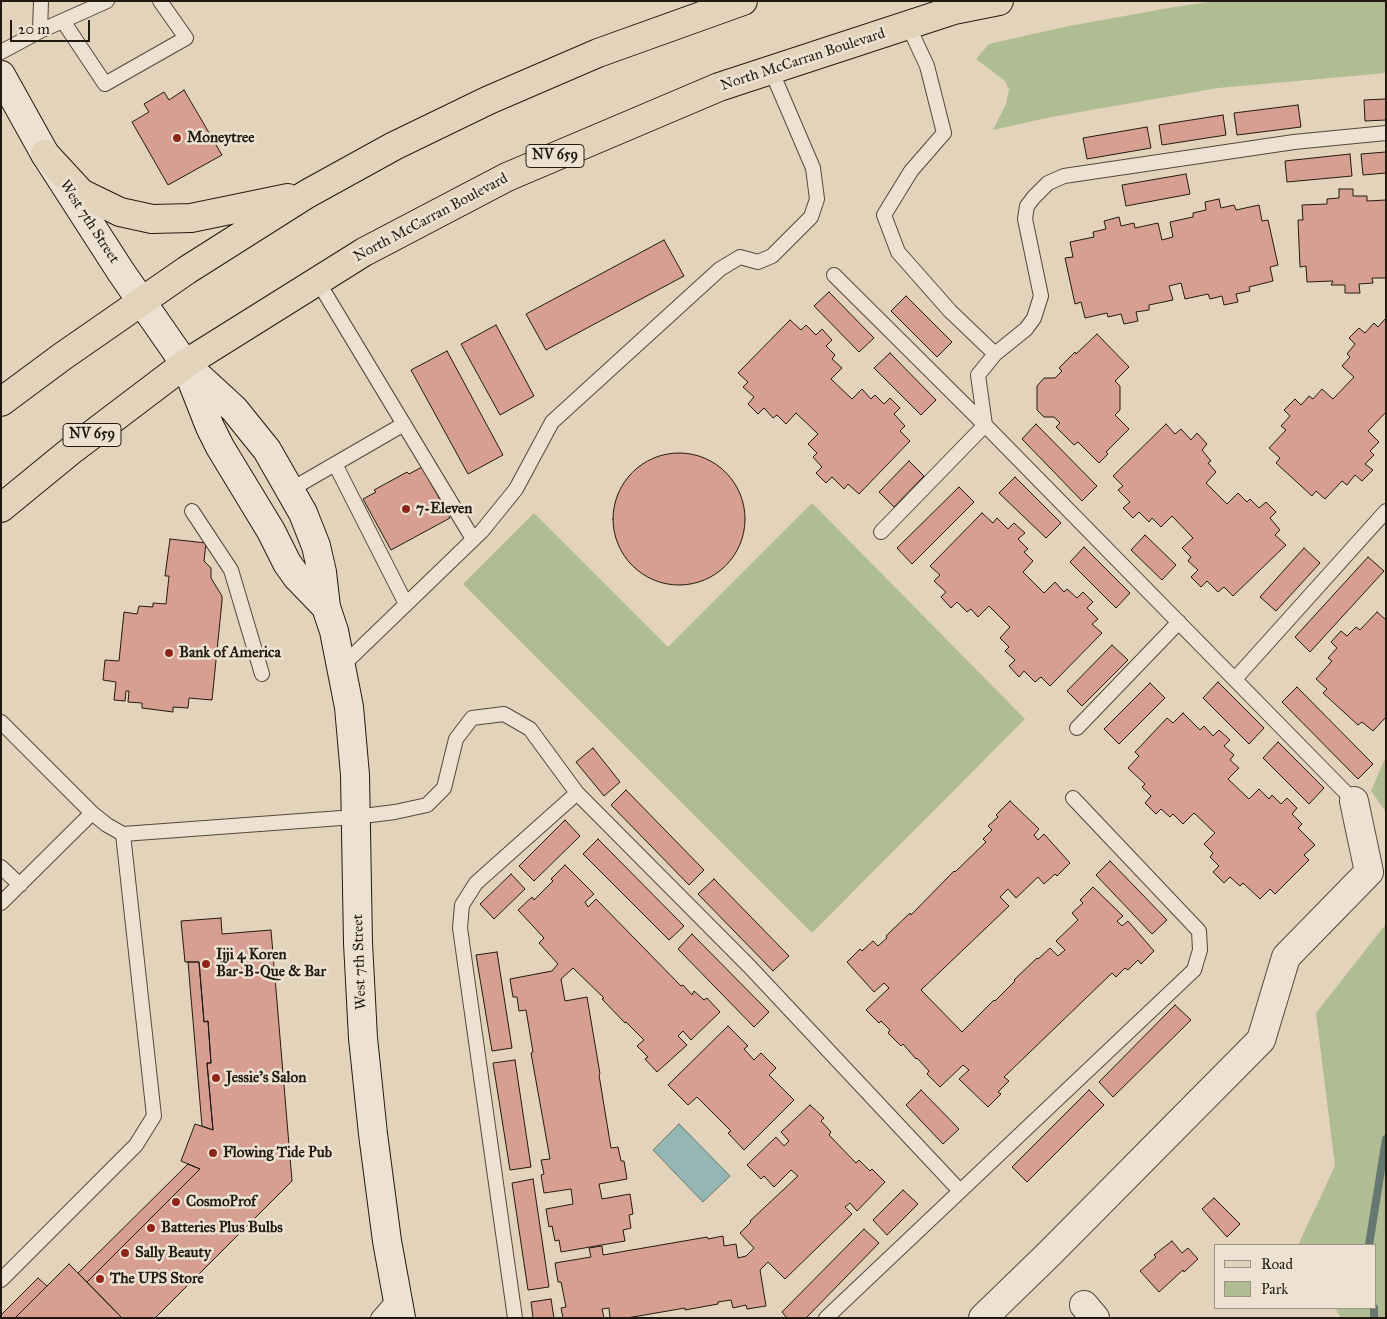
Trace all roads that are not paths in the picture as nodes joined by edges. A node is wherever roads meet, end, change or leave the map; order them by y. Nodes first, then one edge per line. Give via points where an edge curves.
1 (41, 1) edge
2 (107, 1) edge
3 (160, 1) edge
4 (743, 1) edge
5 (999, 1) edge
6 (63, 21) junction
7 (908, 25) junction
8 (40, 31) junction
9 (1, 52) edge
10 (771, 70) junction
11 (1, 75) edge
12 (1386, 133) edge
13 (44, 154) junction
14 (307, 194) junction
15 (834, 275) dead end
16 (317, 280) junction
17 (140, 301) junction
18 (995, 354) junction
19 (185, 364) junction
20 (1, 402) edge
21 (404, 424) junction
22 (985, 425) junction
23 (335, 464) junction
24 (290, 490) junction
25 (1, 508) edge
26 (192, 511) dead end
27 (1386, 511) edge
28 (881, 532) dead end
29 (473, 539) junction
30 (406, 604) junction
31 (326, 607) junction
32 (1179, 622) junction
33 (341, 667) junction
34 (262, 674) dead end
35 (1235, 679) junction
36 (1, 722) edge
37 (1077, 728) dead end
38 (577, 793) junction
39 (1073, 798) dead end
40 (1354, 800) joint
41 (92, 812) junction
42 (355, 817) junction
43 (123, 834) junction
44 (1, 867) edge
45 (20, 885) junction
46 (1, 903) edge
47 (960, 1191) junction
48 (1, 1280) edge
49 (399, 1307) edge
50 (378, 1318) edge
51 (515, 1318) edge
52 (826, 1318) edge
53 (983, 1318) edge

1 - 8 lane
2 - 6 lane
3 - 6 lane via 186,38 105,84
4 - 14 main road via 598,53 489,100 394,146
5 - 7 main road, North McCarran Boulevard / NV 659 via 954,10
6 - 8 lane
7 - 10 main road, North McCarran Boulevard / NV 659
7 - 18 lane via 927,66 944,133 911,171 884,215 898,252 950,311
8 - 9 lane
10 - 16 main road, North McCarran Boulevard / NV 659 via 719,87 507,177
10 - 29 lane via 813,168 817,199 811,217 772,256 758,262 740,256 720,269 552,422 516,489
11 - 13 main road, West 7th Street
12 - 18 lane via 1275,145 1064,176 1048,183 1027,206 1025,219 1041,296 1026,330
13 - 14 main road via 82,193 120,212 152,218 191,218
13 - 17 main road, West 7th Street
14 - 17 main road
15 - 22 lane
16 - 19 main road, North McCarran Boulevard / NV 659
16 - 21 lane
17 - 19 main road, West 7th Street
17 - 20 main road
18 - 22 lane via 978,375
19 - 24 main road, West 7th Street via 239,416 267,450
19 - 25 main road, North McCarran Boulevard / NV 659
19 - 31 main road, West 7th Street via 229,464 292,570
21 - 23 lane
21 - 29 lane
22 - 28 lane
22 - 32 lane
23 - 24 lane
23 - 30 lane
24 - 31 main road, West 7th Street via 316,546
26 - 34 lane via 231,570
27 - 35 lane
29 - 30 lane
30 - 33 lane
31 - 33 main road, West 7th Street
32 - 35 lane
32 - 37 lane
33 - 42 main road, West 7th Street via 348,707
35 - 40 lane
36 - 41 lane
38 - 42 lane via 530,729 504,714 472,718 456,739 444,788 427,805
38 - 47 lane via 749,966
38 - 51 lane via 476,883 462,905 460,921
39 - 47 lane via 1199,931 1200,950 1194,970
40 - 53 main road via 1369,872 1286,957 1261,1040
41 - 43 lane
41 - 45 lane
42 - 43 lane
42 - 49 main road, West 7th Street via 363,1038 374,1144
43 - 48 lane via 154,1116 136,1145
44 - 45 lane
45 - 46 lane
47 - 52 lane
49 - 50 lane

